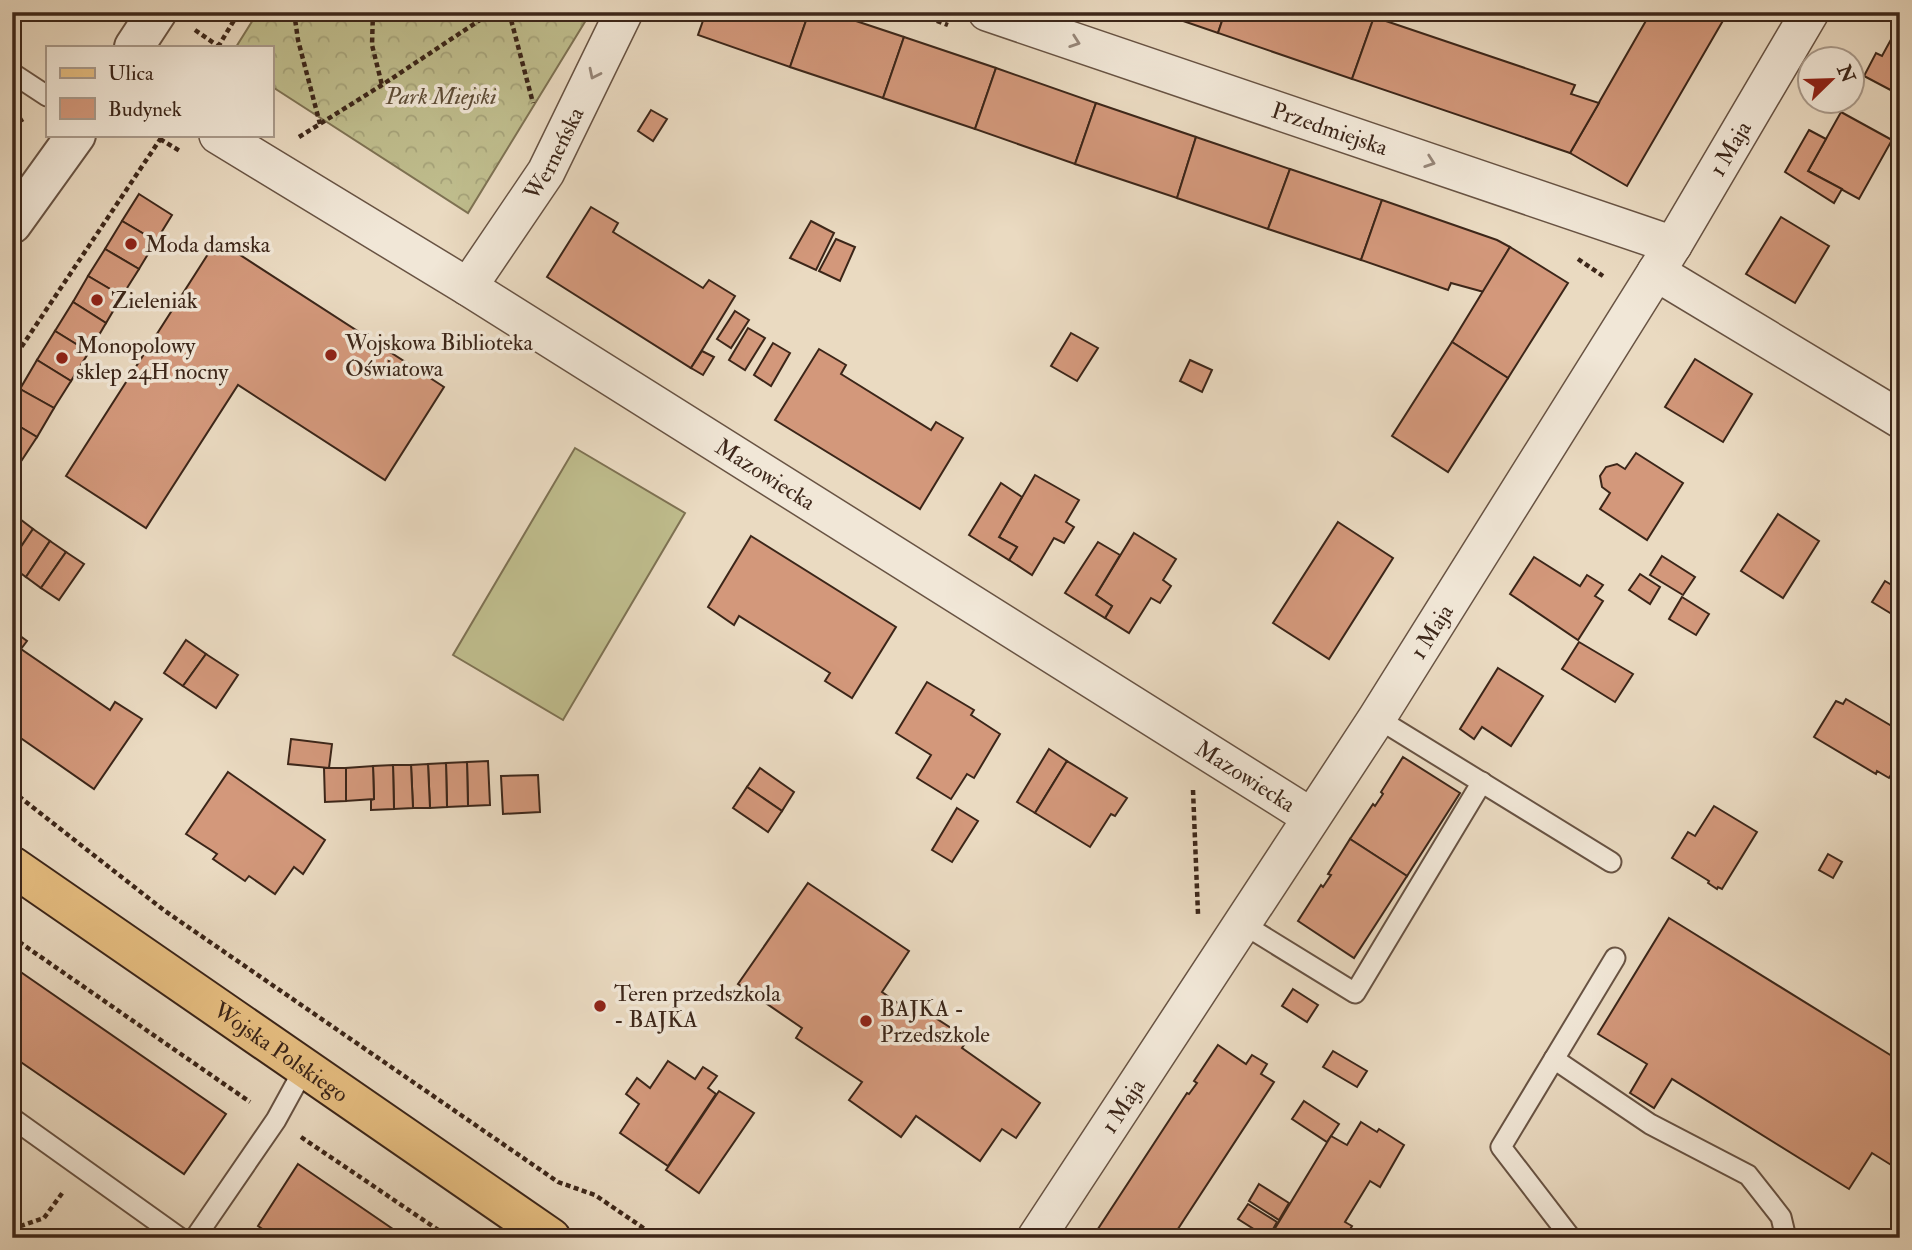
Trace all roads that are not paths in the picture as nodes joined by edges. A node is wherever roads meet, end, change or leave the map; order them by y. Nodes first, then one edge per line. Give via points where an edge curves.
1 (157, 12) edge
2 (624, 12) edge
3 (987, 12) edge
4 (1810, 12) edge
5 (135, 46) edge
6 (12, 73) edge
7 (46, 95) edge
8 (75, 136) edge
9 (220, 136) edge
10 (12, 223) edge
11 (1665, 258) junction
12 (467, 287) junction
13 (1900, 419) edge
14 (1377, 718) junction
15 (1482, 782) junction
16 (1311, 817) junction
17 (1611, 862) dead end
18 (12, 866) edge
19 (1243, 924) junction
20 (1615, 958) dead end
21 (1554, 1059) junction
22 (304, 1069) junction
23 (12, 1118) edge
24 (180, 1238) edge
25 (195, 1238) edge
26 (551, 1238) edge
27 (1036, 1238) edge
28 (1571, 1238) edge
29 (1786, 1238) edge

1 - 5 street
2 -> 12 street, Werneńska via 546,172
3 -> 11 street, Przedmiejska
4 - 11 street, 1 Maja
6 - 7 lane
8 - 10 street
9 - 12 street, Mazowiecka
11 - 13 street, Przedmiejska
11 - 14 street, 1 Maja
12 - 16 street, Mazowiecka
14 - 15 lane
14 - 16 street, 1 Maja
15 - 17 lane
15 - 19 lane via 1355,993
16 - 19 street, 1 Maja
18 - 22 main road, Wojska Polskiego
19 - 27 street, 1 Maja
20 - 21 lane
21 - 28 lane via 1501,1147
21 - 29 lane via 1650,1124 1748,1175 1781,1217
22 - 25 lane via 276,1120
22 - 26 main road, Wojska Polskiego
23 - 24 lane

